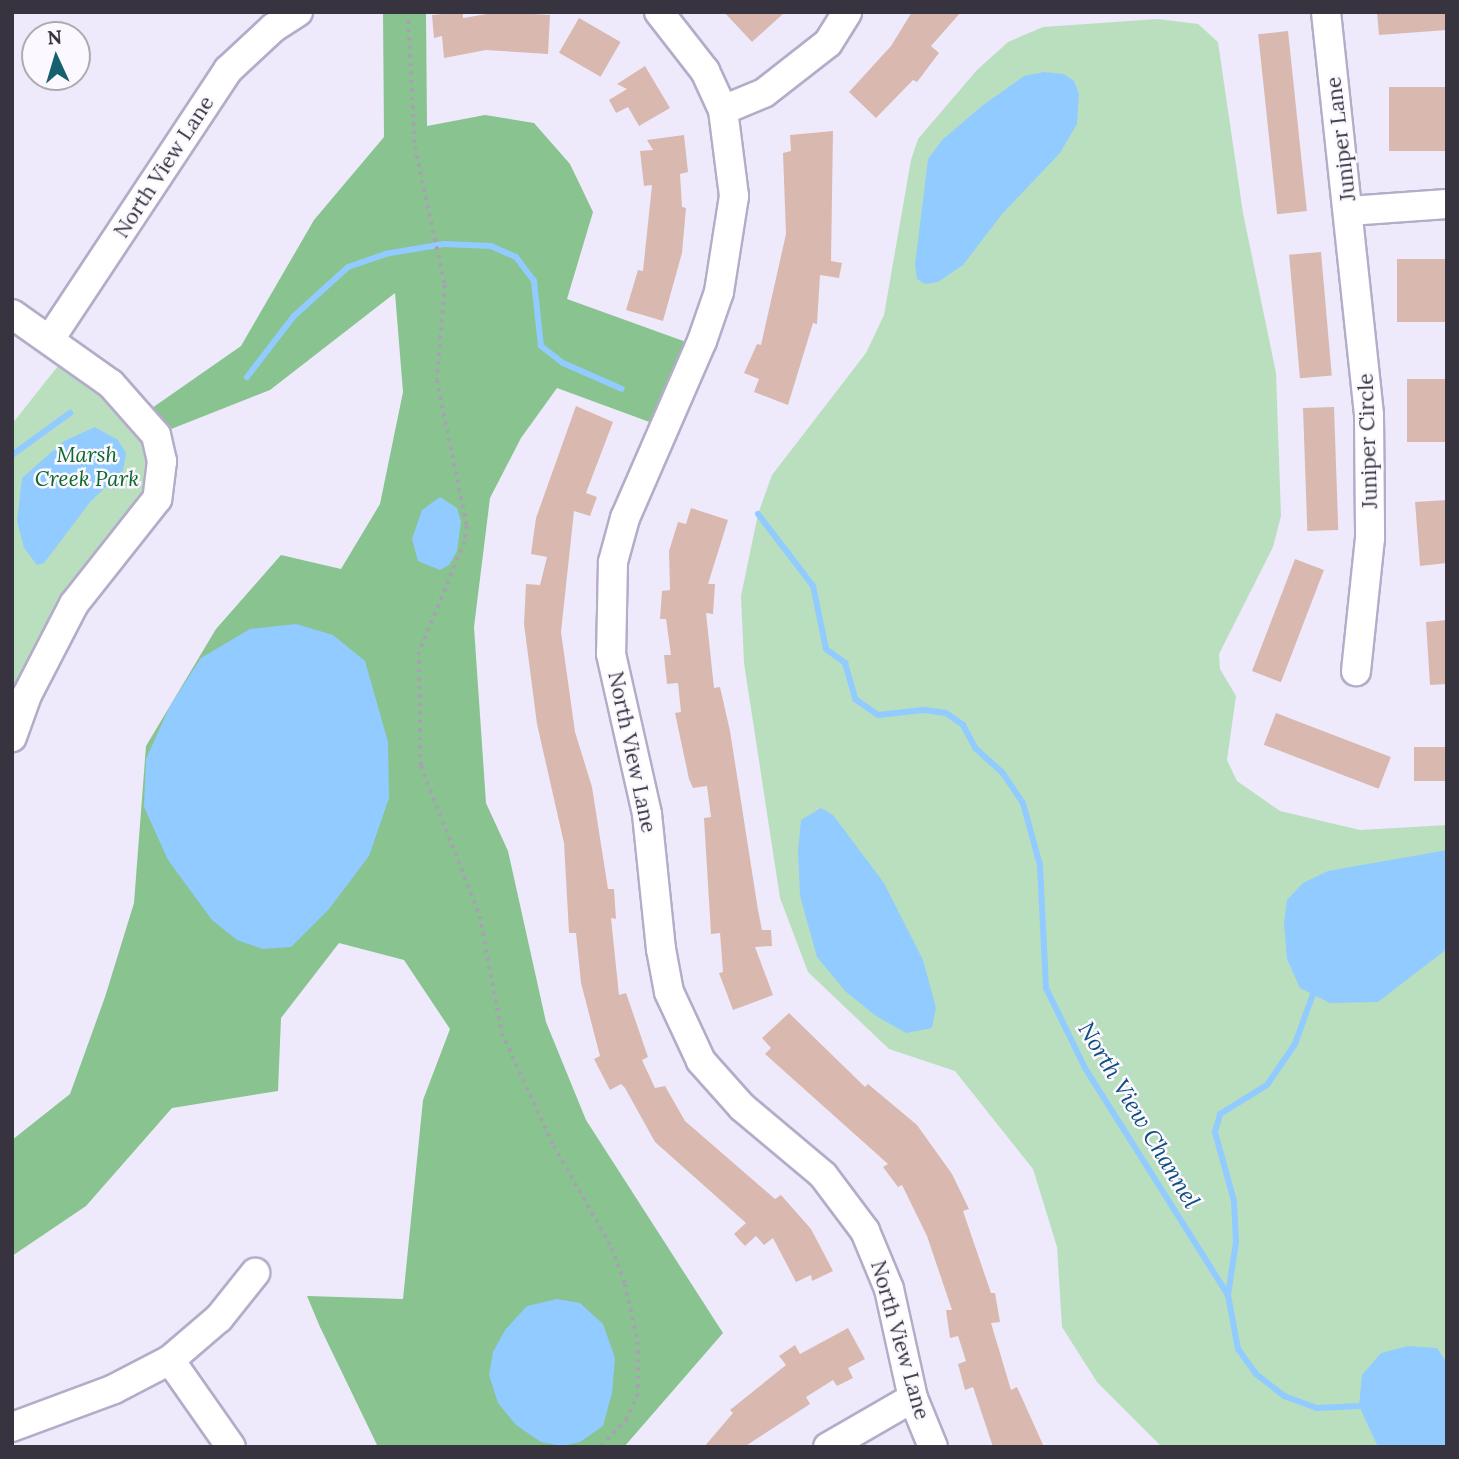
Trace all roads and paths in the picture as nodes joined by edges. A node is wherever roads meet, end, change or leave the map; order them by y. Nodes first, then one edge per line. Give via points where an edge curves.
1 (298, 12) edge
2 (408, 12) edge
3 (659, 12) edge
4 (847, 12) edge
5 (1326, 12) edge
6 (723, 110) junction
7 (1447, 204) edge
8 (1349, 212) junction
9 (12, 314) edge
10 (50, 340) junction
11 (1356, 671) dead end
12 (12, 737) edge
13 (255, 1273) dead end
14 (170, 1360) junction
15 (913, 1398) junction
16 (12, 1427) edge
17 (231, 1447) edge
18 (601, 1447) edge
19 (828, 1447) edge
20 (933, 1447) edge

1 - 10 street, North View Lane via 257,41 228,71
2 - 18 path via 411,117 445,301 437,380 467,526 465,542 419,652 421,765 480,916 502,1033 554,1146 612,1248 625,1284 639,1355 638,1394 627,1419
3 - 6 street, North View Lane via 705,71
4 - 6 street via 828,43 764,93
5 - 8 street, Juniper Lane
6 - 15 street, North View Lane via 734,196 727,251 702,341 625,518 614,562 611,654 647,814 661,949 683,1028 719,1084 823,1175 865,1231 889,1289
7 - 8 street, Juniper Lane
8 - 11 street, Juniper Circle via 1365,356 1370,476 1370,538
9 - 10 street
10 - 12 street via 88,365 142,415 156,435 162,483 147,517 74,604 27,695
13 - 14 street via 219,1318
14 - 16 street via 114,1389
14 - 17 street
15 - 19 street
15 - 20 street, North View Lane

